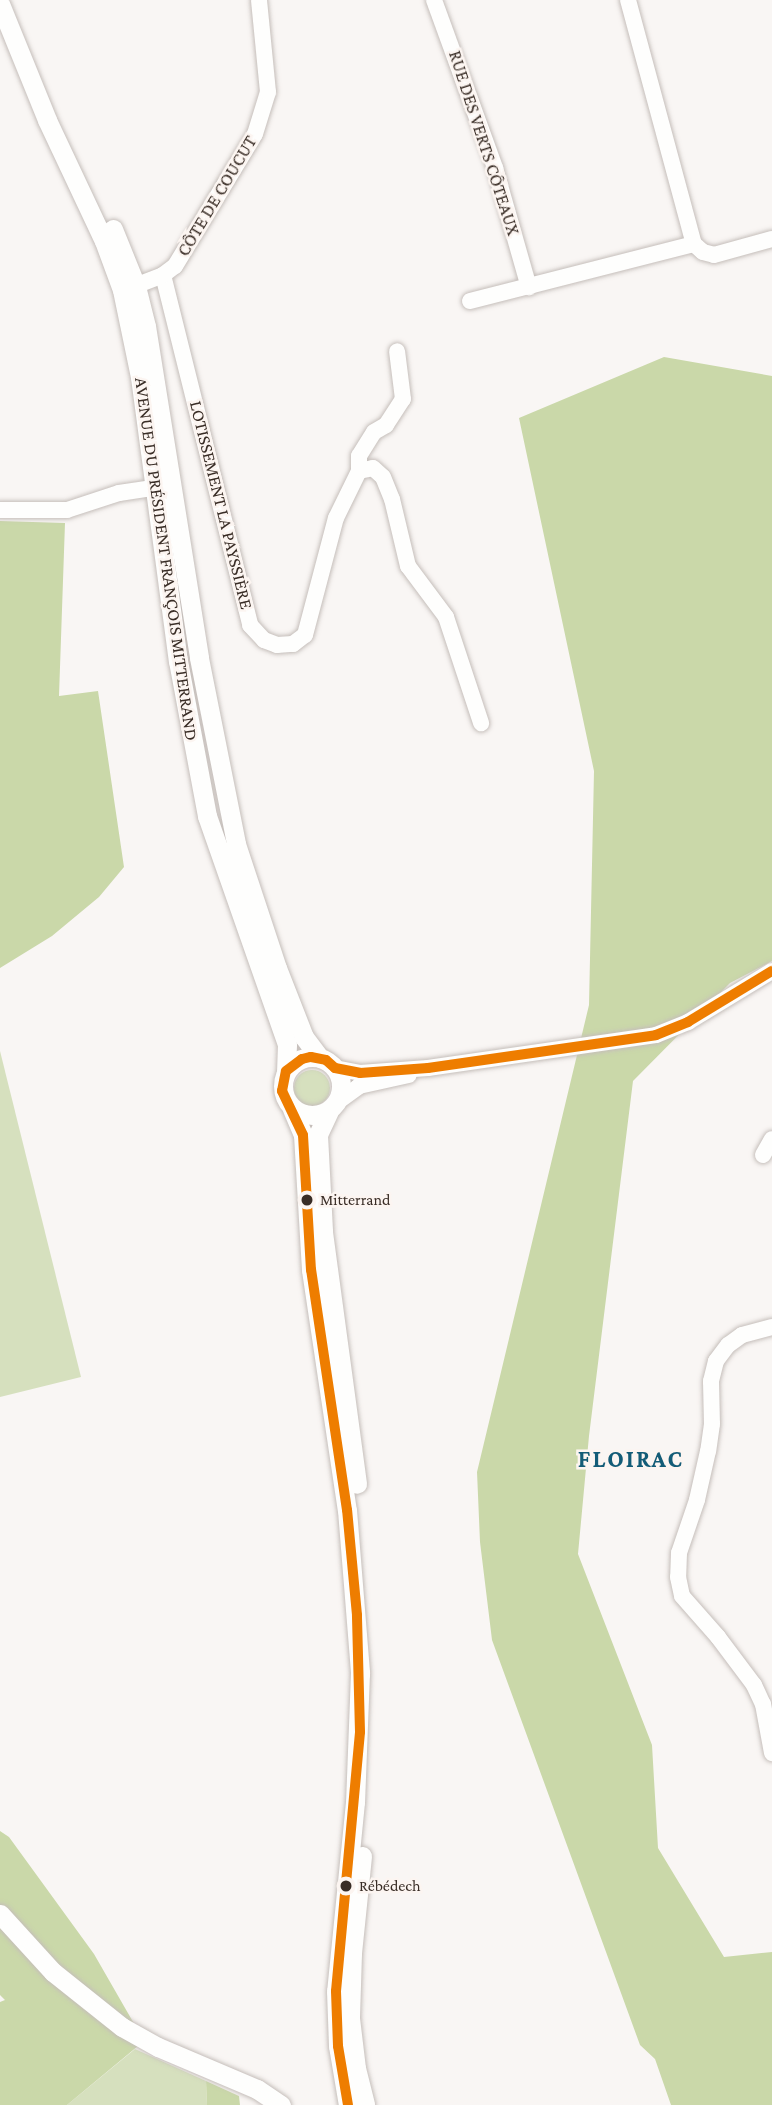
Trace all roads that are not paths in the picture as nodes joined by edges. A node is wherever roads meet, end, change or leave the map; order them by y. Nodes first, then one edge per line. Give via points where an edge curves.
1 (259, 0) edge
2 (434, 0) edge
3 (628, 0) edge
4 (0, 4) edge
5 (772, 239) edge
6 (694, 244) junction
7 (163, 275) junction
8 (528, 287) junction
9 (129, 288) junction
10 (470, 301) dead end
11 (397, 351) dead end
12 (359, 471) junction
13 (164, 486) junction
14 (0, 510) edge
15 (481, 723) dead end
16 (772, 971) edge
17 (327, 1063) junction
18 (428, 1068) junction
19 (286, 1071) junction
20 (333, 1107) junction
21 (292, 1109) junction
22 (772, 1139) edge
23 (763, 1155) dead end
24 (772, 1327) edge
25 (772, 1753) edge
26 (0, 1914) edge
27 (281, 2105) edge
28 (348, 2105) edge
29 (365, 2105) edge

1 - 7 street, CÔTE DE COUCUT via 268,92 265,107 242,158 175,265
2 - 8 street, RUE DES VERTS CÔTEAUX via 495,168
3 - 6 street
4 - 9 street, AVENUE DU PRÉSIDENT FRANÇOIS MITTERRAND via 116,236
5 - 6 street via 714,255
6 - 8 street
7 - 9 street, CÔTE DE COUCUT
7 - 12 street, LOTISSEMENT LA PAYSSIÈRE via 250,625 264,640 293,644 305,635 337,518
8 - 10 street
9 - 13 street, AVENUE DU PRÉSIDENT FRANÇOIS MITTERRAND via 156,374
11 - 12 street, LOTISSEMENT LA PAYSSIÈRE via 403,399 386,425 366,443 359,456
12 - 15 street via 373,468 383,477 408,565 446,617
13 - 14 street via 119,493 67,510
13 - 17 street, AVENUE DU PRÉSIDENT FRANÇOIS MITTERRAND via 236,844 304,1037
13 - 19 street, AVENUE DU PRÉSIDENT FRANÇOIS MITTERRAND via 178,661 207,816 287,1044
16 - 18 street via 688,1022 656,1035
17 - 18 street via 360,1073
17 - 19 street via 302,1059
17 - 20 street via 341,1078 342,1090
18 - 20 street via 359,1086
19 - 21 street via 282,1091
20 - 21 street via 310,1116
20 - 29 street via 318,1135 323,1231 360,1509 372,1673 372,1732 350,2018
21 - 28 street via 303,1135 310,1258 347,1510 359,1650 360,1732 336,1991 338,2046
22 - 23 street
24 - 25 street via 742,1335 716,1361 708,1451 679,1553 678,1577 682,1596 754,1685 763,1704
26 - 27 street via 60,1978 122,2027 257,2089

